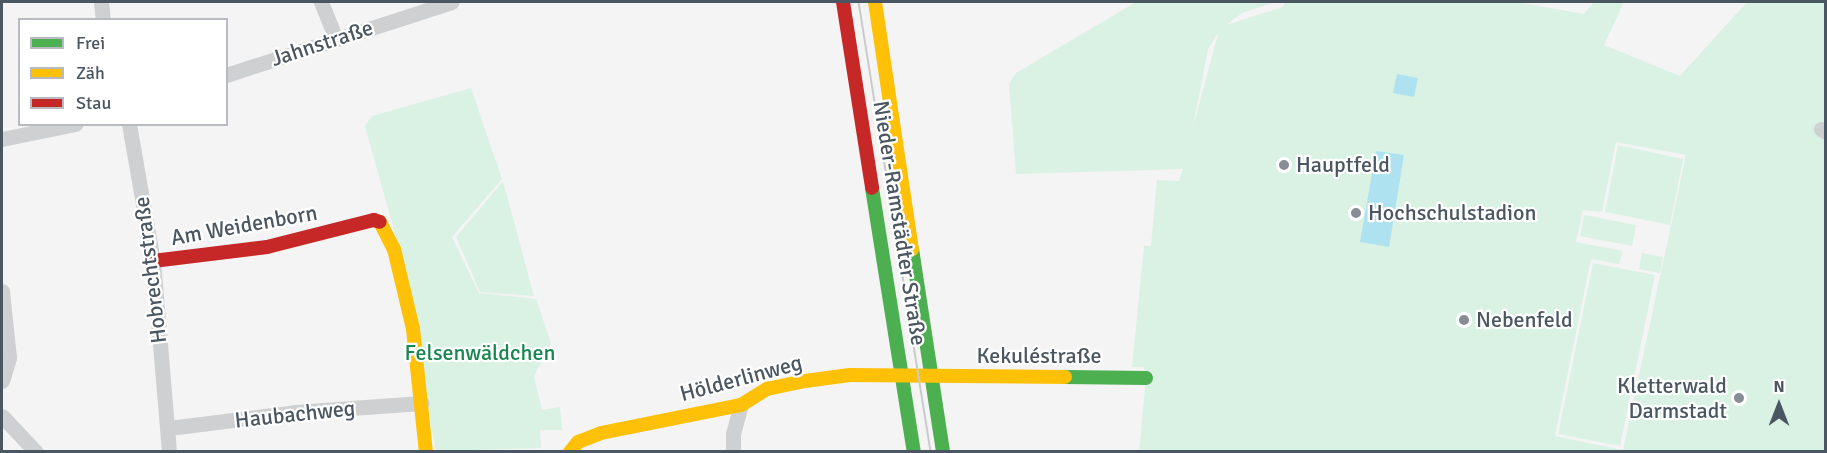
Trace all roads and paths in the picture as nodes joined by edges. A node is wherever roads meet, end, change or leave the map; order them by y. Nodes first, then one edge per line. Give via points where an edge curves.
1 (101, 2) edge
2 (321, 2) edge
3 (452, 2) edge
4 (843, 2) edge
5 (875, 2) edge
6 (104, 18) edge
7 (335, 38) junction
8 (228, 74) edge
9 (65, 126) edge
10 (129, 126) edge
11 (2, 139) edge
12 (153, 261) junction
13 (2, 291) edge
14 (5, 330) edge
15 (903, 376) junction
16 (931, 377) junction
17 (1146, 378) dead end
18 (2, 381) edge
19 (422, 403) junction
20 (741, 405) junction
21 (2, 416) edge
22 (169, 428) junction
23 (36, 452) edge
24 (170, 452) edge
25 (426, 452) edge
26 (570, 452) edge
27 (733, 452) edge
28 (914, 452) edge
29 (943, 452) edge

1 - 6 street
2 - 7 street
3 - 7 street, Jahnstraße
4 - 15 street, Nieder-Ramstädter Straße
5 - 16 street, Nieder-Ramstädter Straße
7 - 8 street, Jahnstraße
9 - 11 street
10 - 12 street, Hobrechtstraße
12 - 19 street, Am Weidenborn via 267,247 378,221 388,229 406,296
12 - 22 street, Hobrechtstraße
13 - 14 street
14 - 18 street via 9,358
15 - 16 street, Hölderlinweg
15 - 20 street, Hölderlinweg via 850,375 805,381 767,389
15 - 28 street, Nieder-Ramstädter Straße
16 - 17 street, Kekuléstraße
16 - 29 street, Nieder-Ramstädter Straße
19 - 22 street, Haubachweg via 295,412
19 - 25 street
20 - 26 street, Hölderlinweg via 601,433 578,442
20 - 27 street via 733,434
21 - 23 street
22 - 24 street, Hobrechtstraße

